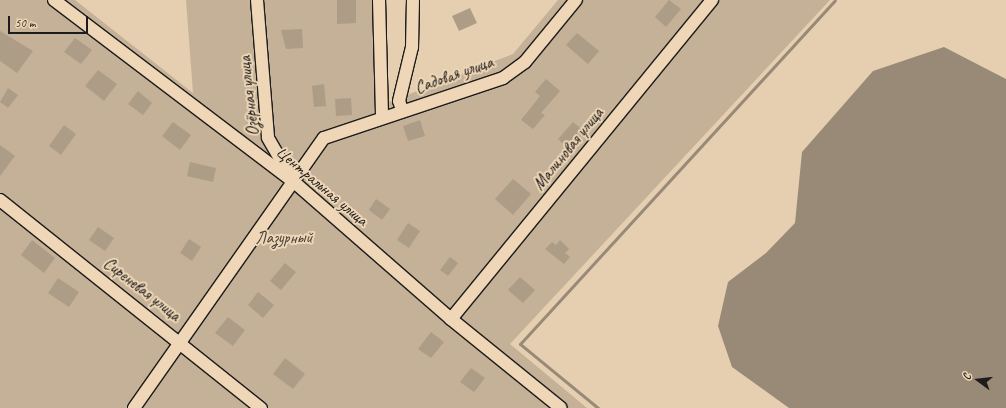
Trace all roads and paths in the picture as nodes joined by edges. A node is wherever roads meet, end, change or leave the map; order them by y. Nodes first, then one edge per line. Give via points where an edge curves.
1 (54, 0) edge
2 (257, 0) edge
3 (379, 0) edge
4 (413, 0) edge
5 (576, 0) edge
6 (712, 0) edge
7 (402, 110) junction
8 (382, 117) junction
9 (294, 182) junction
10 (0, 200) edge
11 (450, 319) junction
12 (180, 340) junction
13 (134, 408) edge
14 (262, 408) edge
15 (561, 408) edge

1 - 9 street, Центральная улица
2 - 9 street, Озёрная улица via 268,138
3 - 8 street
4 - 7 street via 412,47 399,101
5 - 7 street, Садовая улица via 525,62 502,78
6 - 11 street, Малиновая улица
7 - 8 street, Садовая улица
8 - 9 street, Садовая улица via 324,138
9 - 11 street, Центральная улица
9 - 12 street, Садовая улица
10 - 12 street, Сиреневая улица
11 - 15 street, Центральная улица
12 - 13 street, Садовая улица
12 - 14 street, Сиреневая улица

